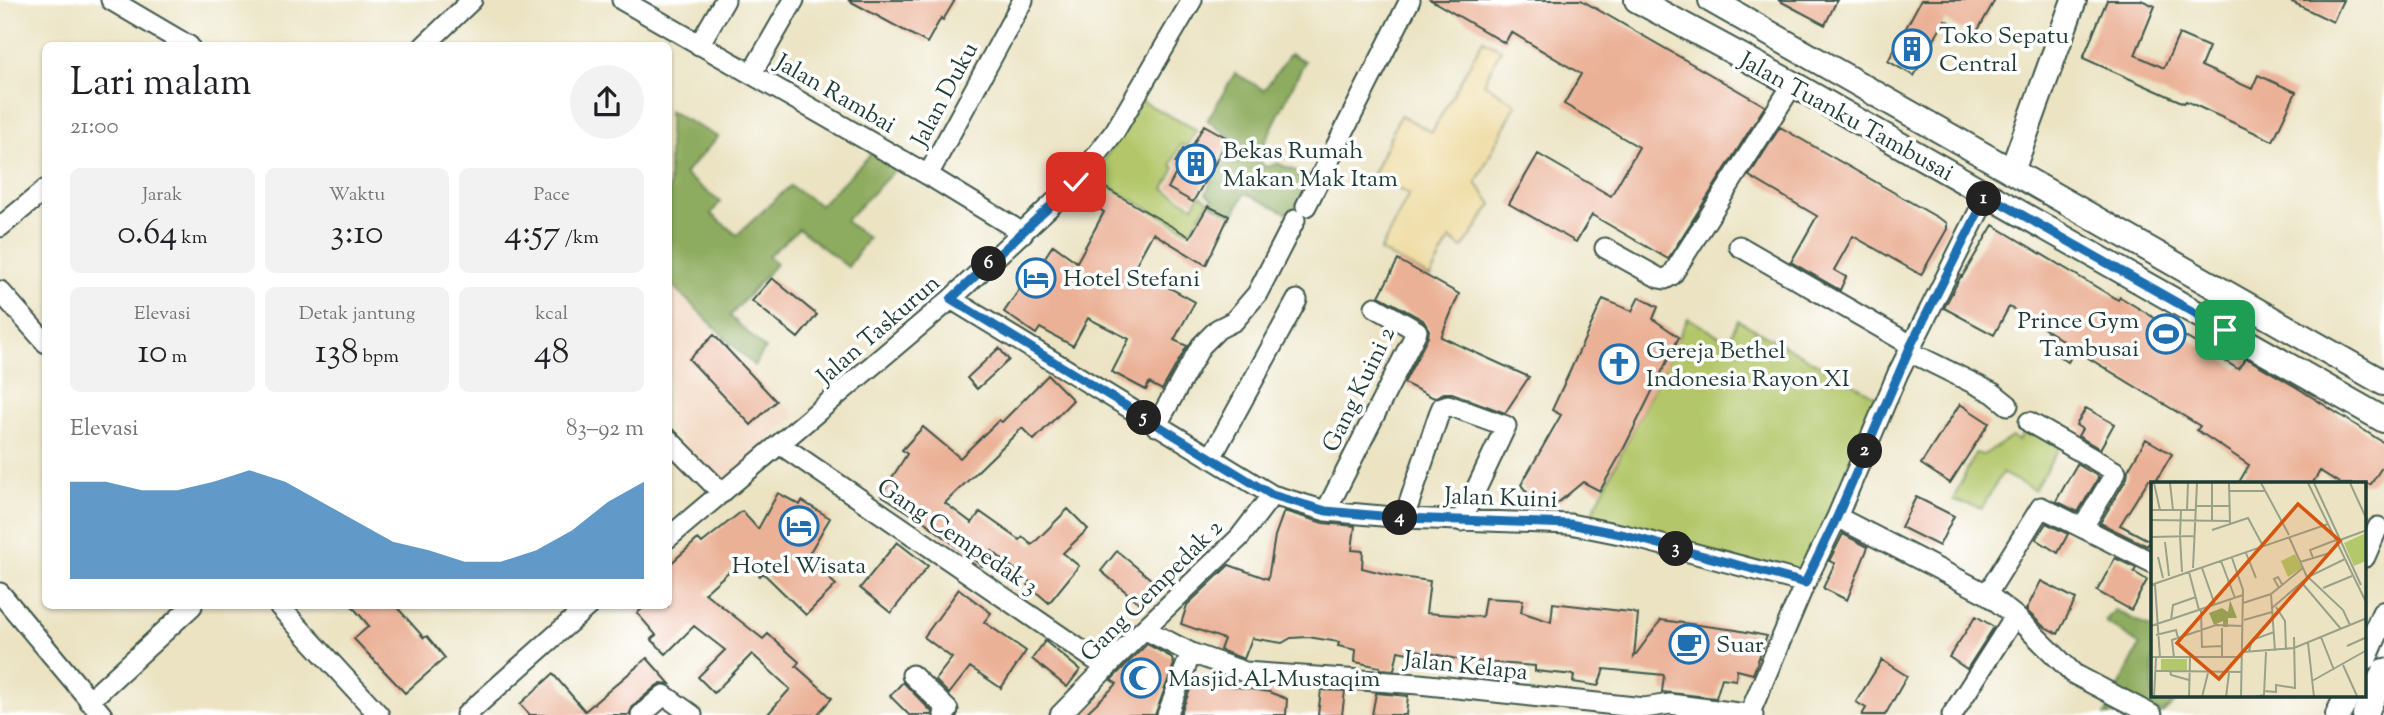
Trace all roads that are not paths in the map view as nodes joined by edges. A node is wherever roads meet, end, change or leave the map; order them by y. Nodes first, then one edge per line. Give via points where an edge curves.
1 (111, 0) edge
2 (472, 0) edge
3 (622, 0) edge
4 (725, 0) edge
5 (794, 0) edge
6 (1023, 0) edge
7 (1192, 0) edge
8 (1410, 0) edge
9 (1637, 0) edge
10 (1711, 0) edge
11 (2074, 0) edge
12 (182, 42) edge
13 (428, 42) edge
14 (699, 45) junction
15 (752, 73) junction
16 (1793, 84) junction
17 (2011, 172) junction
18 (928, 175) junction
19 (42, 191) edge
20 (1987, 195) junction
21 (0, 227) edge
22 (1023, 233) junction
23 (1739, 246) dead end
24 (1605, 248) dead end
25 (0, 291) edge
26 (951, 299) junction
27 (1297, 300) dead end
28 (1375, 307) dead end
29 (42, 338) edge
30 (1909, 348) junction
31 (2384, 383) edge
32 (2008, 405) dead end
33 (2384, 420) edge
34 (2029, 422) dead end
35 (1156, 426) junction
36 (672, 443) edge
37 (781, 445) junction
38 (1211, 458) junction
39 (722, 493) junction
40 (1272, 495) junction
41 (1326, 511) junction
42 (1837, 517) junction
43 (1404, 518) junction
44 (1461, 521) junction
45 (2083, 527) junction
46 (2378, 527) dead end
47 (672, 535) edge
48 (2366, 554) edge
49 (2151, 562) edge
50 (1805, 583) junction
51 (0, 593) edge
52 (1987, 594) junction
53 (189, 609) edge
54 (282, 609) edge
55 (585, 609) edge
56 (2015, 616) junction
57 (1144, 629) junction
58 (2377, 632) edge
59 (1191, 653) junction
60 (2366, 655) edge
61 (1107, 668) junction
62 (2384, 671) edge
63 (912, 675) dead end
64 (2366, 680) edge
65 (2346, 698) edge
66 (2359, 698) edge
67 (95, 708) edge
68 (1643, 711) edge
69 (471, 714) edge
70 (1751, 714) edge
71 (379, 715) edge
72 (641, 715) edge
73 (692, 715) edge
74 (944, 715) edge
75 (1060, 715) edge
76 (1167, 715) edge
77 (1952, 715) edge
78 (2152, 715) edge
79 (2338, 715) edge
80 (2351, 715) edge
81 (2365, 715) edge

1 - 12 street
2 - 13 street
3 - 14 street, Jalan Rambai
4 - 14 street
5 - 15 street
6 - 18 street, Jalan Duku
7 - 22 street, Jalan Taskurun via 1115,131 1076,182
8 - 35 street via 1257,295 1234,321 1201,346
9 - 16 main road, Jalan Tuanku Tambusai
10 - 17 main road, Jalan Tuanku Tambusai
11 - 17 main road
14 - 15 street, Jalan Rambai
15 - 18 street, Jalan Rambai
16 - 20 main road, Jalan Tuanku Tambusai
16 - 24 street via 1672,275 1659,278
17 - 31 main road, Jalan Tuanku Tambusai
18 - 22 street, Jalan Rambai
19 - 21 street
20 - 30 street
20 - 33 main road, Jalan Tuanku Tambusai
22 - 26 street, Jalan Taskurun
23 - 30 street
25 - 29 street
26 - 35 street, Jalan Kuini
26 - 37 street, Jalan Taskurun
27 - 38 street
28 - 41 street, Gang Kuini 2 via 1417,331
30 - 32 street
30 - 42 street
34 - 45 street via 2116,472
35 - 38 street, Jalan Kuini
36 - 39 street
37 - 39 street, Jalan Taskurun
37 - 61 street, Gang Cempedak 3
38 - 40 street, Jalan Kuini
39 - 47 street, Jalan Taskurun
40 - 41 street, Jalan Kuini
40 - 57 street, Gang Cempedak 2 via 1240,537
41 - 43 street, Jalan Kuini
42 - 50 street
42 - 52 street
43 - 44 street, Jalan Kuini
43 - 44 street via 1439,414 1448,405 1506,426
44 - 50 street, Jalan Kuini via 1570,524
45 - 49 street
45 - 52 street via 2040,506
46 - 48 street
50 - 70 street
51 - 67 street
52 - 56 street
53 - 67 street
54 - 71 street
55 - 69 street
56 - 77 street
56 - 78 street via 2074,674
57 - 59 street, Jalan Kelapa
57 - 61 street, Gang Cempedak 2
58 - 60 main road
58 - 64 main road
59 - 68 street, Jalan Kelapa via 1245,672 1419,684
59 - 76 street
61 - 75 street, Gang Cempedak 2
62 - 81 main road
63 - 74 street via 948,710
65 - 79 main road
66 - 80 main road
68 - 70 street, Jalan Kelapa via 1670,704
72 - 73 street via 664,695

